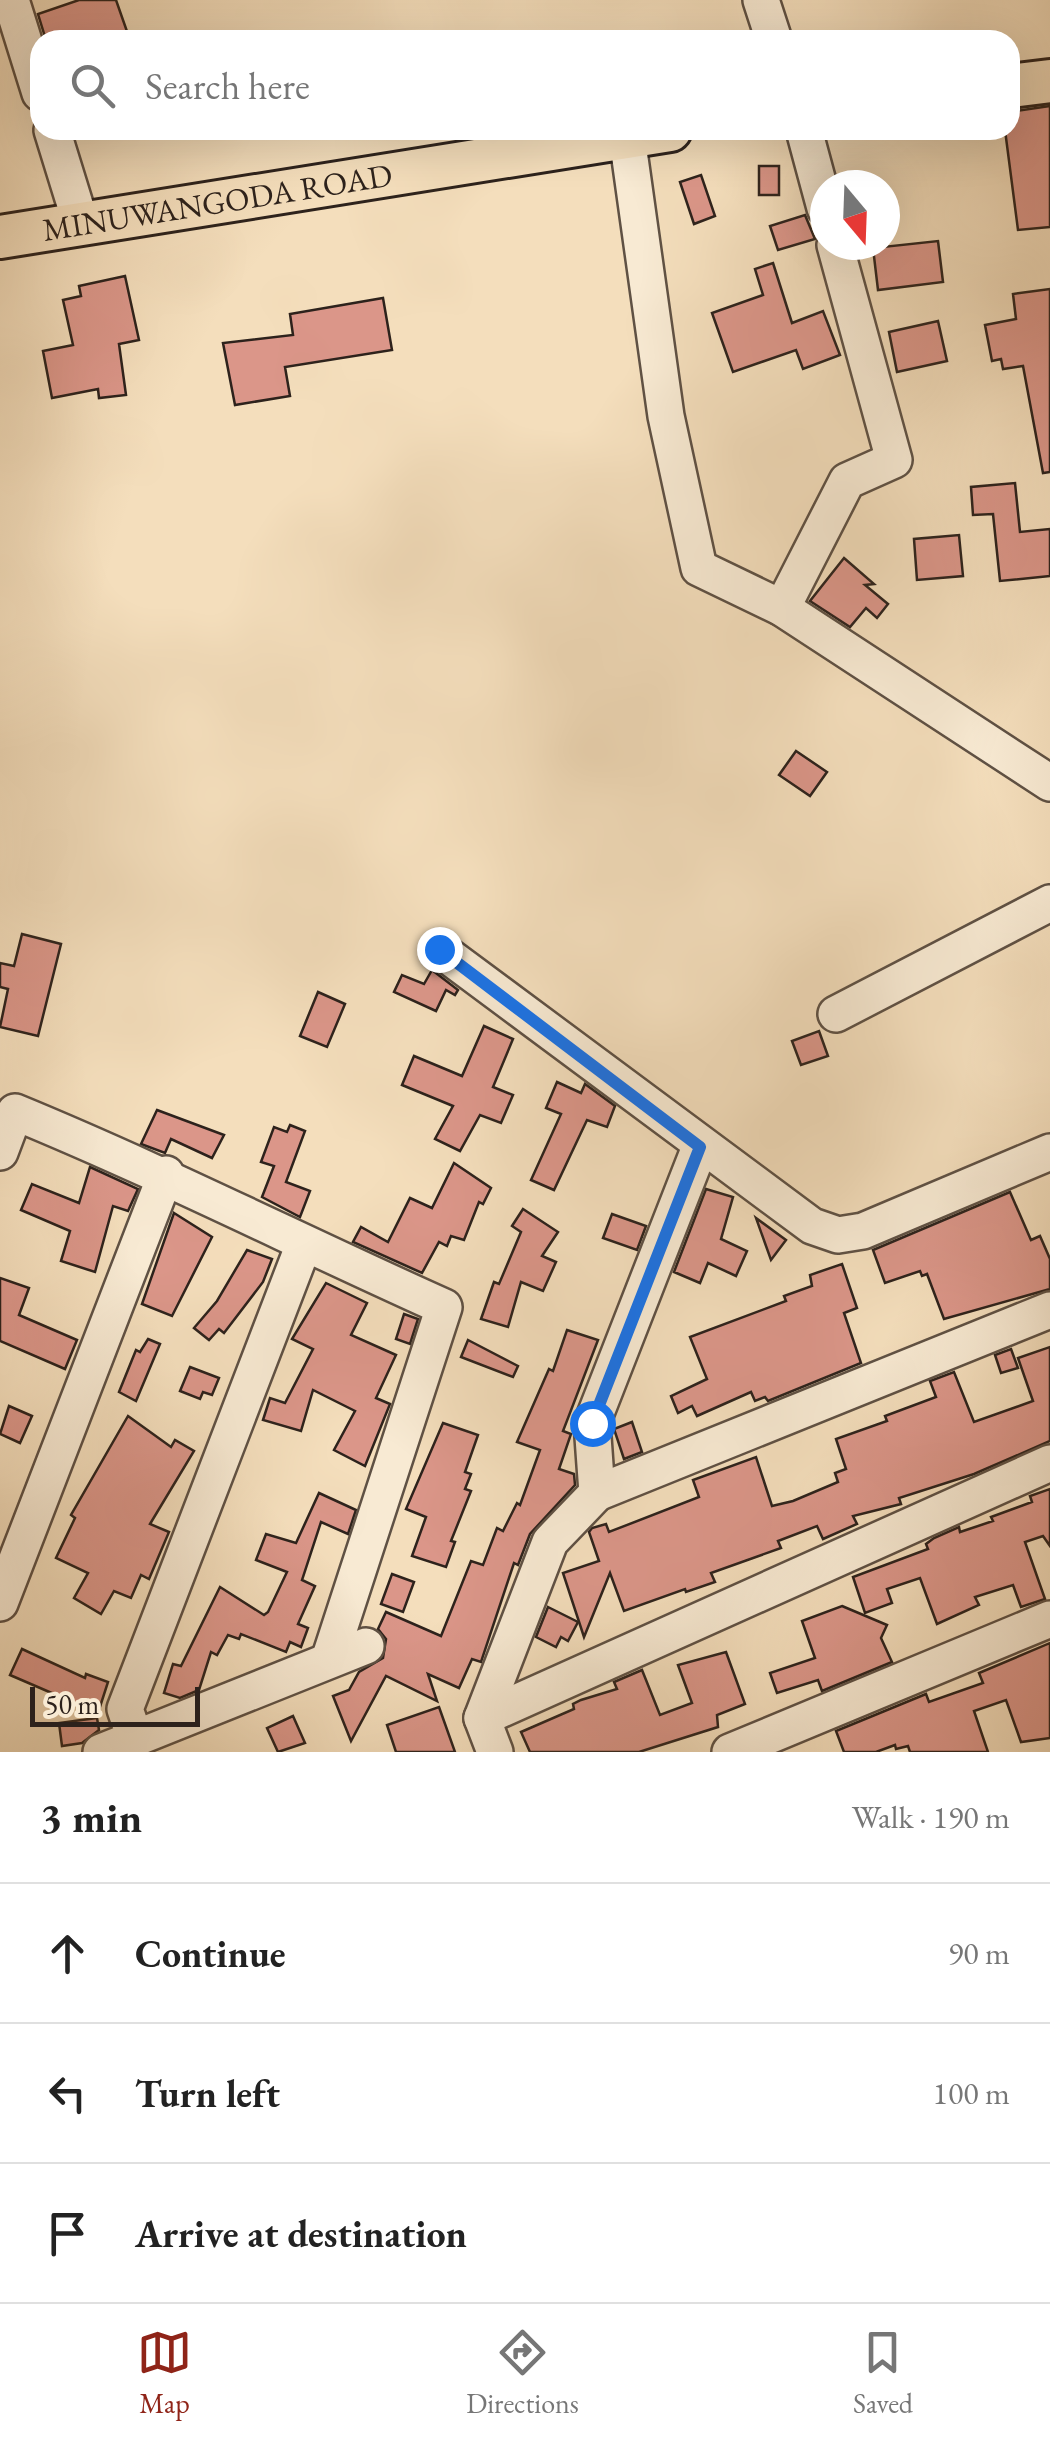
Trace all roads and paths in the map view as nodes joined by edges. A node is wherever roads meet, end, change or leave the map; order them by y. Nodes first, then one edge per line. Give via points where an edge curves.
1 (10, 0) edge
2 (761, 0) edge
3 (771, 30) edge
4 (30, 62) edge
5 (1050, 81) edge
6 (1020, 85) edge
7 (55, 140) edge
8 (608, 140) edge
9 (627, 140) edge
10 (807, 140) edge
11 (815, 170) edge
12 (81, 224) junction
13 (0, 237) edge
14 (839, 260) edge
15 (782, 608) junction
16 (1050, 783) edge
17 (1050, 902) edge
18 (439, 949) dead end
19 (836, 1014) dead end
20 (700, 1147) junction
21 (0, 1152) edge
22 (1050, 1152) edge
23 (166, 1174) junction
24 (304, 1244) junction
25 (1050, 1310) edge
26 (1050, 1463) edge
27 (597, 1493) junction
28 (0, 1604) edge
29 (1050, 1619) edge
30 (366, 1646) dead end
31 (329, 1660) junction
32 (482, 1718) junction
33 (135, 1738) junction
34 (101, 1752) edge
35 (495, 1752) edge
36 (730, 1752) edge

1 - 4 street
2 - 3 street
5 - 6 main road
7 - 12 street
8 - 12 main road, MINUWANGODA ROAD
9 - 15 street via 666,416 699,568
10 - 11 street
12 - 13 main road, MINUWANGODA ROAD
14 - 15 street via 894,460 848,481
15 - 16 street
17 - 19 street
18 - 20 street
20 - 22 street via 812,1226 838,1235 863,1231
20 - 27 street via 592,1423
21 - 23 street via 15,1112
23 - 24 street
23 - 28 street
24 - 31 street via 444,1307
24 - 33 street via 124,1709
25 - 27 street
26 - 32 street
27 - 32 street via 550,1542
29 - 36 street
30 - 31 street
31 - 33 street
32 - 35 street
33 - 34 street

